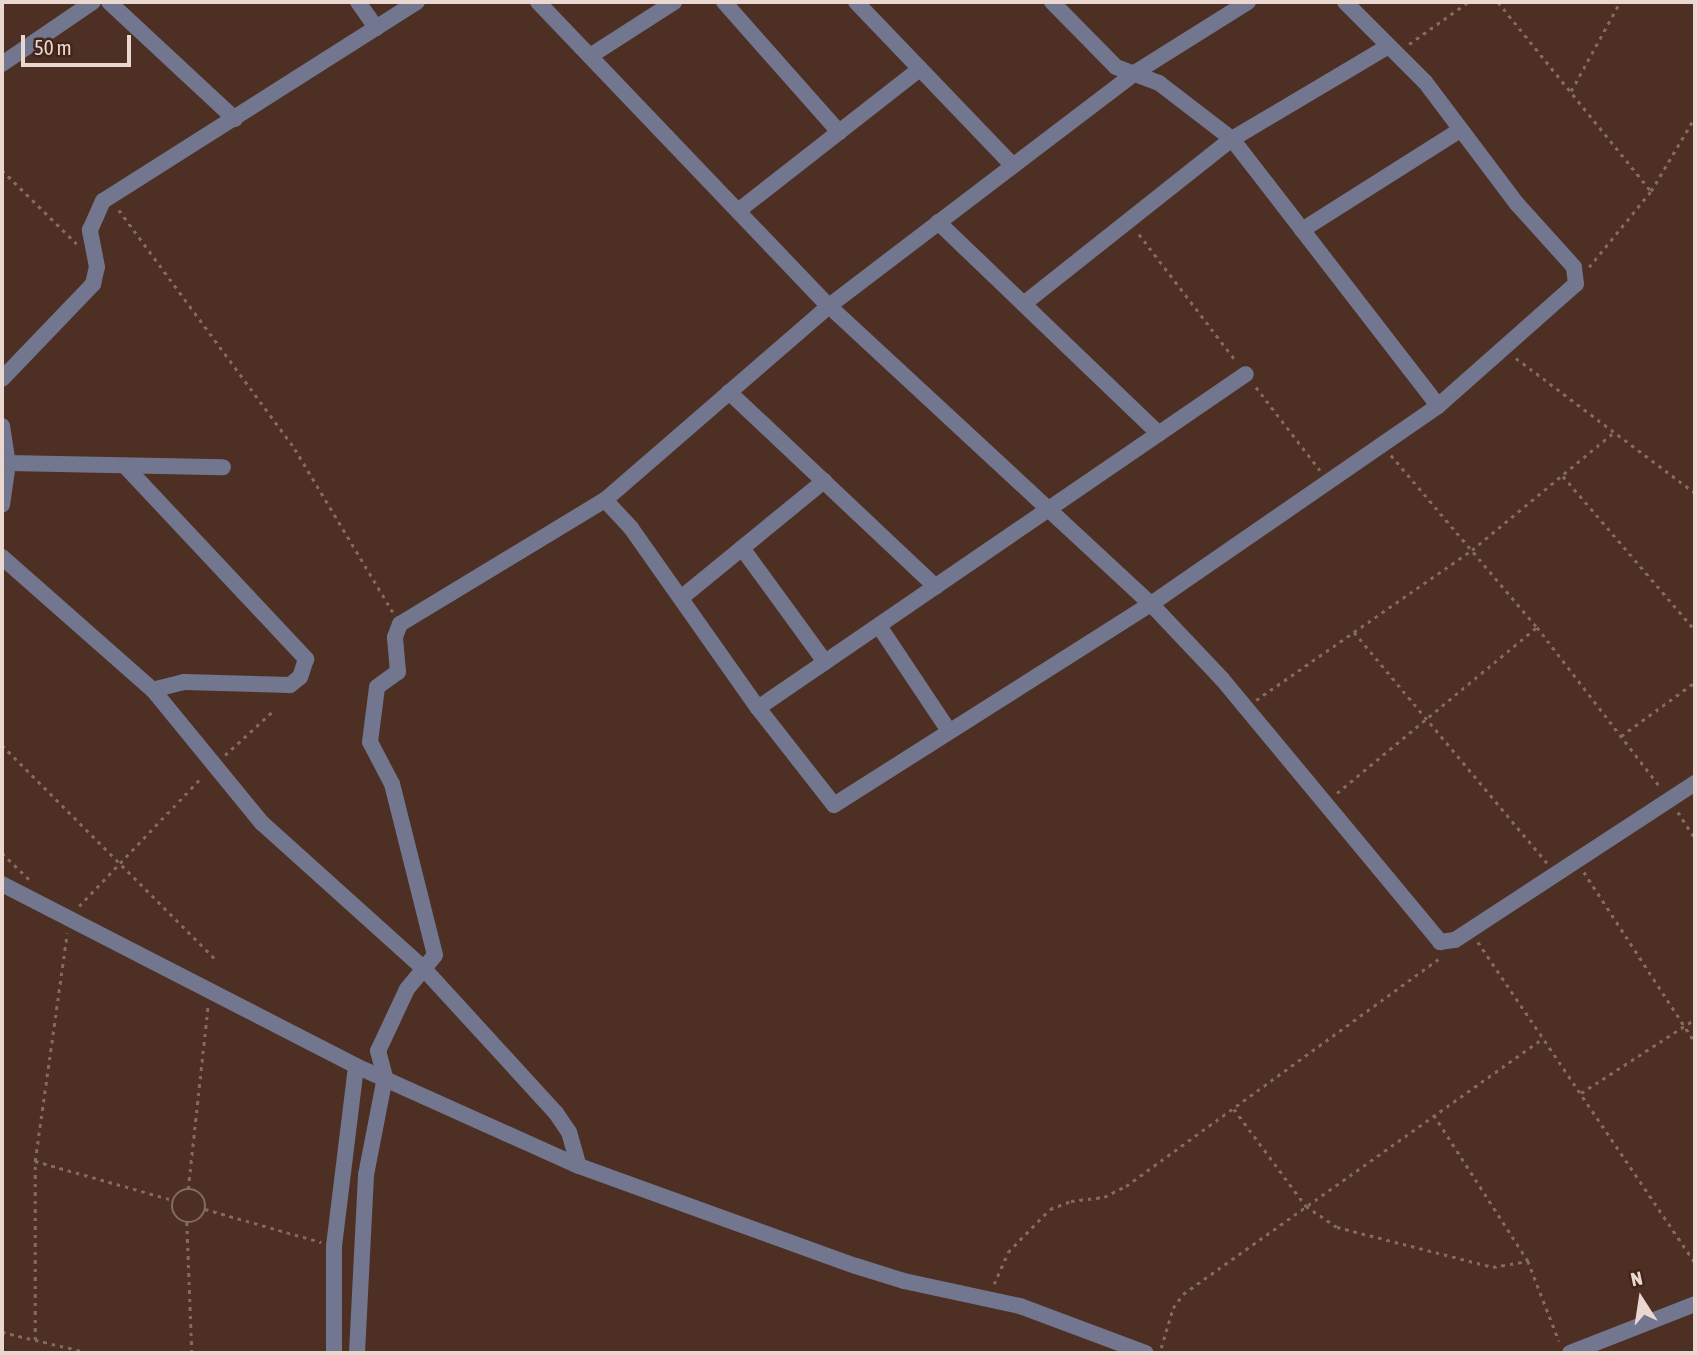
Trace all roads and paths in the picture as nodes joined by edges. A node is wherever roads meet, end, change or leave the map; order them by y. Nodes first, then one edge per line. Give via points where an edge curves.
1 (93, 2) edge
2 (109, 2) edge
3 (358, 2) edge
4 (417, 2) edge
5 (538, 2) edge
6 (674, 2) edge
7 (724, 2) edge
8 (1052, 2) edge
9 (1248, 2) edge
10 (1345, 2) edge
11 (1468, 2) edge
12 (1498, 2) edge
13 (1620, 2) edge
14 (862, 4) edge
15 (376, 28) junction
16 (1391, 50) junction
17 (590, 56) junction
18 (2, 64) edge
19 (920, 69) junction
20 (1133, 75) junction
21 (1571, 91) junction
22 (1695, 117) edge
23 (235, 119) junction
24 (1460, 130) junction
25 (839, 132) junction
26 (1232, 139) junction
27 (1013, 166) junction
28 (2, 170) edge
29 (1651, 191) junction
30 (109, 196) junction
31 (738, 211) junction
32 (1128, 220) junction
33 (939, 222) junction
34 (1302, 230) junction
35 (95, 258) junction
36 (1576, 272) junction
37 (1026, 302) junction
38 (829, 306) junction
39 (1503, 348) junction
40 (1246, 374) junction
41 (2, 379) edge
42 (729, 392) junction
43 (1438, 406) junction
44 (2, 426) edge
45 (1613, 433) junction
46 (1159, 434) junction
47 (1381, 445) junction
48 (8, 463) junction
49 (125, 466) junction
50 (223, 467) dead end
51 (1562, 475) junction
52 (824, 481) junction
53 (1328, 481) junction
54 (1695, 493) edge
55 (605, 500) junction
56 (2, 505) edge
57 (1049, 510) junction
58 (742, 548) junction
59 (1472, 550) junction
60 (2, 557) edge
61 (936, 587) junction
62 (681, 598) junction
63 (1151, 604) junction
64 (400, 624) junction
65 (879, 626) junction
66 (1537, 627) junction
67 (1695, 630) edge
68 (1354, 632) junction
69 (825, 662) junction
70 (1695, 682) edge
71 (153, 690) junction
72 (758, 708) junction
73 (1245, 708) junction
74 (272, 712) dead end
75 (1427, 718) junction
76 (950, 731) junction
77 (1620, 736) junction
78 (2, 745) edge
79 (217, 762) junction
80 (1695, 783) edge
81 (1669, 800) junction
82 (1325, 803) junction
83 (1695, 838) edge
84 (1577, 860) junction
85 (118, 862) junction
86 (1556, 874) junction
87 (2, 884) edge
88 (69, 917) junction
89 (1470, 930) junction
90 (1445, 943) junction
91 (216, 960) dead end
92 (425, 970) junction
93 (210, 989) junction
94 (1695, 1019) edge
95 (1685, 1026) junction
96 (1543, 1038) junction
97 (1695, 1042) edge
98 (356, 1066) junction
99 (385, 1077) junction
100 (1581, 1093) junction
101 (1234, 1109) junction
102 (1434, 1115) junction
103 (35, 1161) junction
104 (579, 1166) junction
105 (188, 1189) junction
106 (173, 1200) junction
107 (1306, 1206) junction
108 (205, 1209) junction
109 (187, 1222) junction
110 (334, 1246) junction
111 (1528, 1261) junction
112 (1695, 1262) edge
113 (989, 1297) junction
114 (1695, 1304) edge
115 (2, 1332) edge
116 (35, 1340) junction
117 (69, 1351) edge
118 (90, 1353) edge
119 (192, 1353) edge
120 (334, 1353) edge
121 (357, 1353) edge
122 (1146, 1353) edge
123 (1160, 1353) edge
124 (1563, 1353) edge
125 (1570, 1353) edge

1 - 18 street
2 - 23 street
3 - 15 street
4 - 15 street
5 - 17 street
6 - 17 street
7 - 25 street
8 - 20 street via 1116,67
9 - 20 street
10 - 16 street
11 - 16 path
12 - 21 path
13 - 21 path
14 - 19 street
15 - 23 street
16 - 24 street via 1425,82
16 - 26 street
17 - 31 street
19 - 25 street
19 - 27 street
20 - 26 street via 1159,83
20 - 27 street
21 - 29 path
22 - 29 path
23 - 30 street
24 - 34 street
24 - 36 street
25 - 31 street
26 - 32 street
26 - 34 street
27 - 33 street
28 - 35 path via 58,229
29 - 36 path via 1602,256
30 - 35 street via 91,221
30 - 64 path via 295,449
31 - 38 street
32 - 37 street
32 - 40 path
33 - 37 street
33 - 38 street
34 - 43 street
35 - 41 street via 93,284
36 - 39 street via 1576,284
37 - 46 street
38 - 42 street
38 - 57 street
39 - 43 street
39 - 45 path
40 - 46 street
40 - 53 path
42 - 52 street
42 - 55 street
43 - 47 street
44 - 48 street
45 - 51 path
45 - 54 path
46 - 57 street
47 - 53 street
47 - 59 path
48 - 49 street
48 - 56 street
49 - 50 street
49 - 71 street via 306,659 300,677 290,685 184,682
51 - 59 path
51 - 67 path
52 - 58 street
52 - 61 street
53 - 63 street
55 - 62 street
55 - 64 street
57 - 61 street
57 - 63 street
58 - 62 street
58 - 69 street
59 - 66 path
59 - 68 path
60 - 71 street
61 - 65 street
62 - 72 street
63 - 73 street
63 - 76 street
64 - 92 street via 398,672 377,687 370,742 392,784 434,946 435,955
65 - 69 street
65 - 76 street
66 - 75 path
66 - 77 path
68 - 73 path
68 - 75 path
69 - 72 street
70 - 77 path
71 - 79 street
72 - 76 street via 834,805
73 - 82 street
74 - 79 path
75 - 82 path
75 - 86 path
77 - 81 path
78 - 85 path
79 - 85 path
79 - 92 street via 262,823
80 - 81 street
81 - 83 path
81 - 84 street
82 - 90 street
84 - 86 street
84 - 95 path
85 - 88 path
85 - 91 path
86 - 89 street
87 - 88 street
88 - 93 street
88 - 103 path
89 - 90 street
89 - 96 path
90 - 101 path via 1435,963
92 - 99 street via 407,989 378,1051
92 - 104 street via 556,1114 569,1132
93 - 98 street
93 - 105 path
94 - 95 path
95 - 97 path
95 - 100 path
96 - 100 path
96 - 102 path
98 - 99 street
98 - 110 street
99 - 104 street
99 - 121 street via 366,1175
100 - 112 path
101 - 107 path
101 - 113 path via 1115,1192 1050,1209 1008,1252
102 - 107 path
102 - 111 path
103 - 106 path
103 - 116 path
104 - 113 street via 904,1281
105 - 106 path
105 - 108 path via 201,1195
106 - 109 path via 175,1215
107 - 111 path via 1337,1227 1493,1267
107 - 123 path via 1183,1294 1173,1308
108 - 109 path via 201,1218
108 - 110 path
109 - 119 path
110 - 120 street
111 - 124 path
113 - 122 street
114 - 125 street
115 - 116 path
116 - 117 path
117 - 118 path

